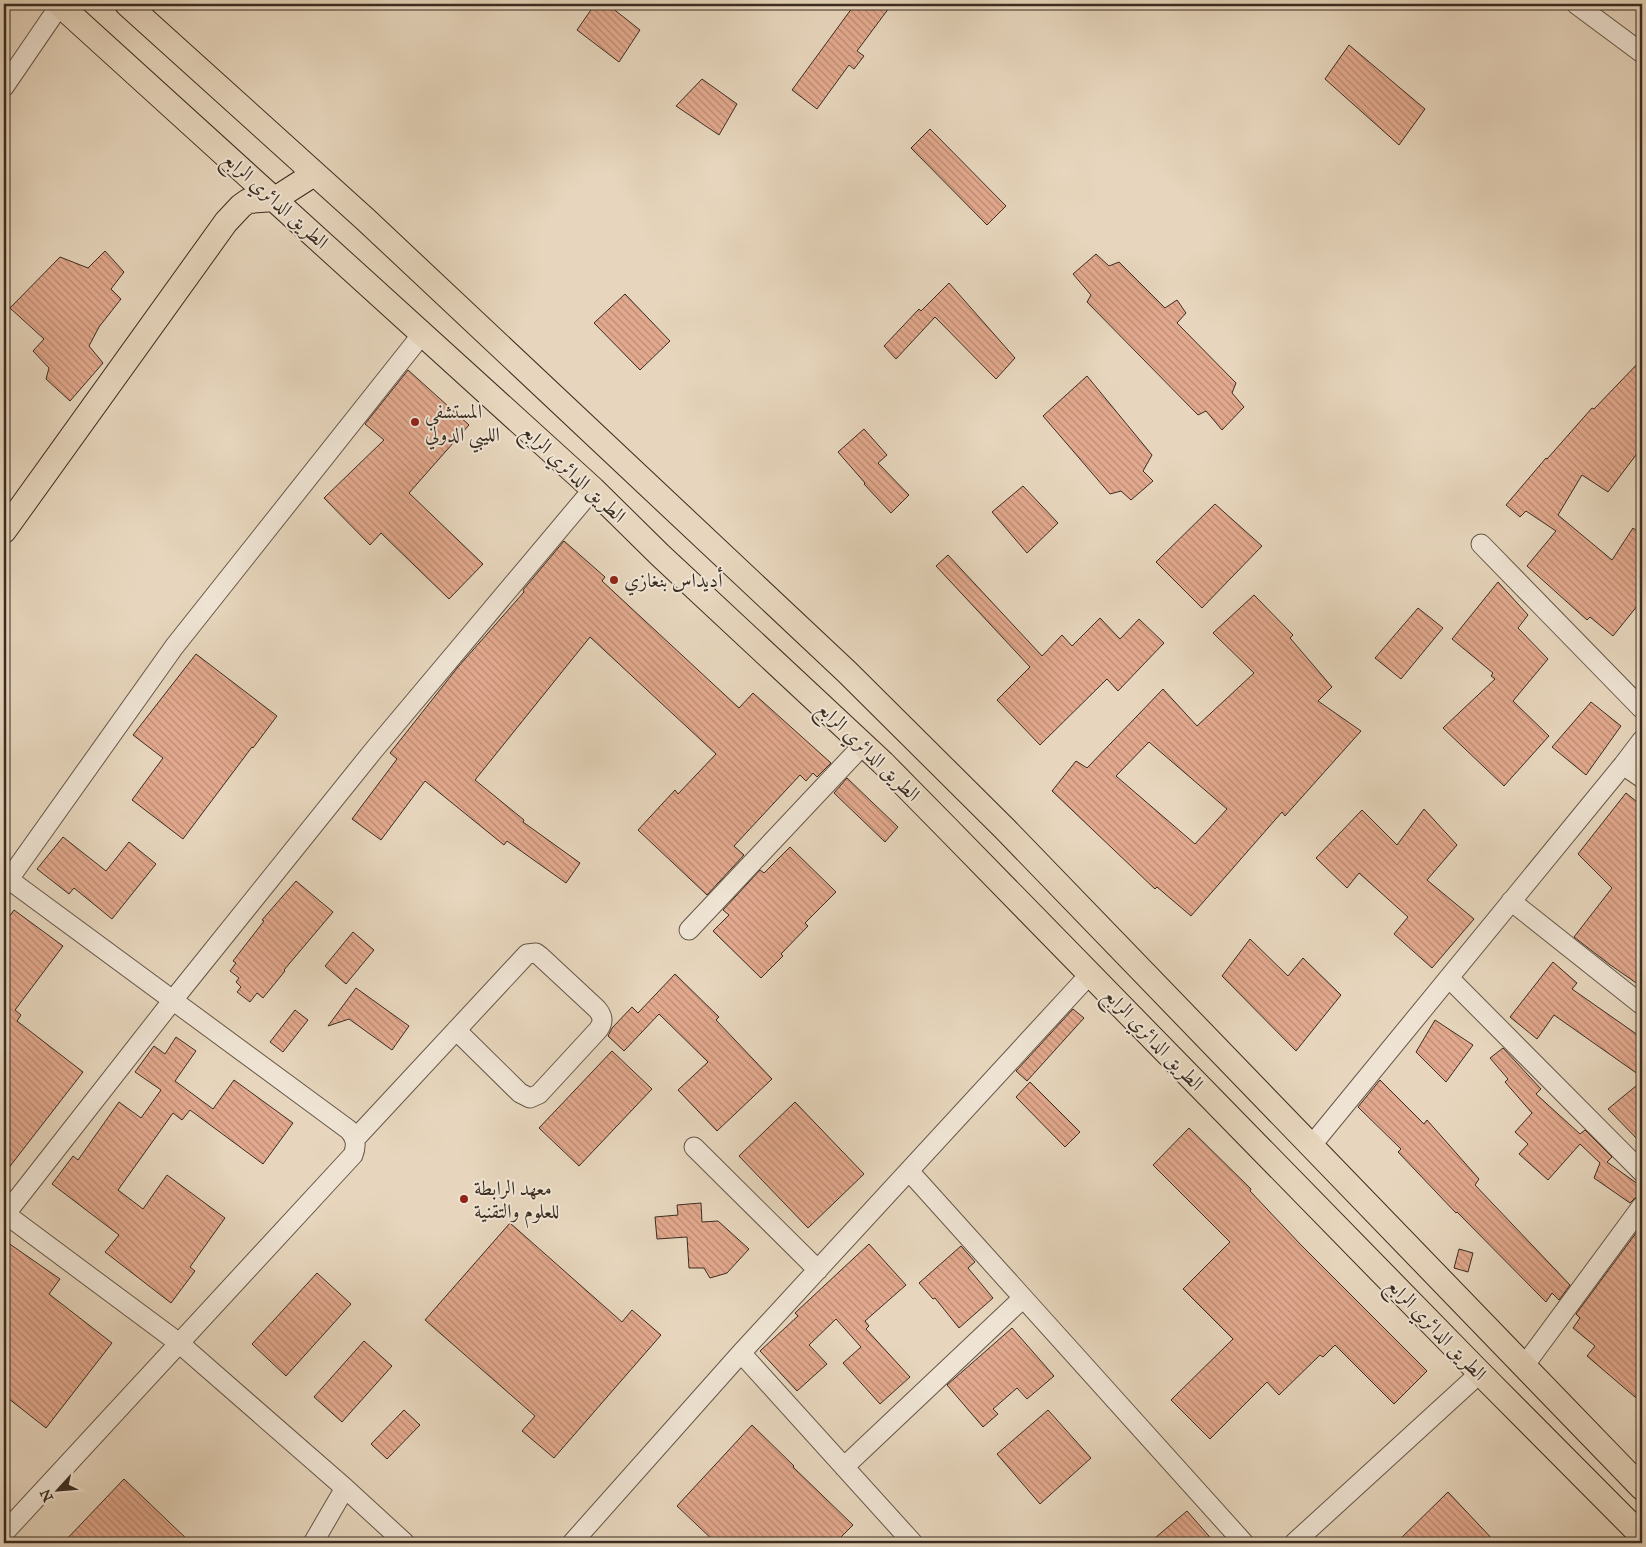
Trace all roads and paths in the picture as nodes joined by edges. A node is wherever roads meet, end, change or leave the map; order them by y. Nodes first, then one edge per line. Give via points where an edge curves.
1 (60, 4) edge
2 (127, 4) edge
3 (1586, 7) edge
4 (1642, 53) edge
5 (4, 87) edge
6 (314, 174) junction
7 (275, 199) junction
8 (422, 333) junction
9 (592, 489) junction
10 (4, 531) edge
11 (1481, 544) dead end
12 (1642, 709) edge
13 (1642, 740) edge
14 (863, 745) junction
15 (1623, 765) junction
16 (1642, 778) edge
17 (5, 880) edge
18 (1511, 901) junction
19 (689, 930) dead end
20 (1090, 974) junction
21 (1449, 978) junction
22 (173, 1000) junction
23 (1642, 1005) edge
24 (456, 1030) junction
25 (355, 1139) junction
26 (1311, 1146) junction
27 (694, 1147) dead end
28 (909, 1171) junction
29 (1642, 1172) edge
30 (1642, 1206) edge
31 (4, 1214) edge
32 (1418, 1257) junction
33 (818, 1270) junction
34 (1392, 1283) junction
35 (1023, 1298) junction
36 (179, 1343) junction
37 (741, 1353) junction
38 (1524, 1366) junction
39 (1480, 1374) junction
40 (844, 1467) junction
41 (345, 1488) junction
42 (1642, 1488) edge
43 (4, 1533) edge
44 (1642, 1536) edge
45 (313, 1543) edge
46 (405, 1543) edge
47 (572, 1543) edge
48 (912, 1543) edge
49 (1244, 1543) edge
50 (1294, 1543) edge

1 - 5 street
1 - 7 main road, الطريق الدائري الرابع
2 - 6 main road, الطريق الدائري الرابع
3 - 4 street
6 - 7 main road
6 - 26 main road, الطريق الدائري الرابع via 830,656 1005,829
7 - 8 main road, الطريق الدائري الرابع
7 - 10 main road via 248,201 226,222
8 - 9 main road, الطريق الدائري الرابع
8 - 17 street via 174,647
9 - 14 main road, الطريق الدائري الرابع
9 - 22 street via 373,751
11 - 12 street
13 - 15 street
14 - 19 street
14 - 20 main road, الطريق الدائري الرابع
15 - 16 street
15 - 18 street
17 - 22 street
18 - 21 street
18 - 23 street
20 - 28 street
20 - 34 main road, الطريق الدائري الرابع
21 - 26 street
21 - 29 street
22 - 25 street via 349,1130
22 - 31 street
24 - 24 street via 531,952 540,956 597,1009 603,1020 598,1030 539,1094 530,1098 520,1093
24 - 25 street
25 - 36 street via 354,1155
26 - 32 main road, الطريق الدائري الرابع
27 - 33 street
28 - 33 street
28 - 35 street
30 - 38 street
31 - 36 street
32 - 34 main road
32 - 38 main road, الطريق الدائري الرابع
33 - 37 street
34 - 39 main road, الطريق الدائري الرابع
35 - 40 street
35 - 49 street
36 - 41 street
36 - 43 street
37 - 40 street
37 - 47 street
38 - 42 main road, الطريق الدائري الرابع
39 - 44 main road, الطريق الدائري الرابع
39 - 50 street
40 - 48 street
41 - 45 street
41 - 46 street

